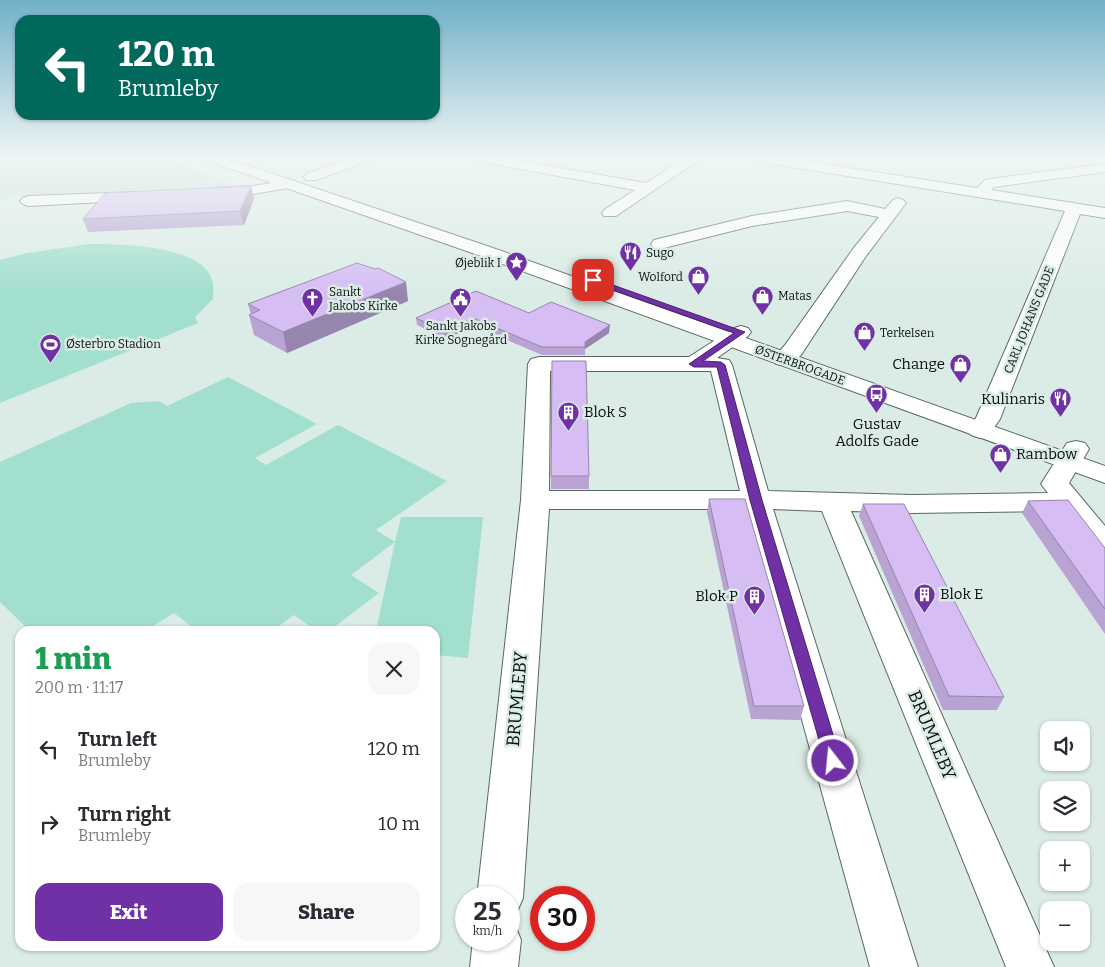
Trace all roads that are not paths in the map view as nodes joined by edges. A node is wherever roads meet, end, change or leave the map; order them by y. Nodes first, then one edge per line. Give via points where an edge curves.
1 (342, 202) edge
2 (379, 202) edge
3 (627, 202) edge
4 (899, 202) edge
5 (1038, 202) edge
6 (1074, 208) junction
7 (610, 213) dead end
8 (1105, 213) edge
9 (889, 214) junction
10 (660, 244) dead end
11 (735, 336) junction
12 (788, 355) junction
13 (694, 364) junction
14 (984, 424) junction
15 (1072, 455) junction
16 (1105, 459) edge
17 (1105, 475) edge
18 (534, 500) junction
19 (756, 500) junction
20 (833, 502) junction
21 (1070, 502) junction
22 (1105, 546) edge
23 (501, 886) edge
24 (495, 951) edge
25 (494, 967) edge
26 (894, 967) edge
27 (1030, 967) edge

1 - 11 street, ØSTERBROGADE
2 - 11 street, ØSTERBROGADE
3 - 7 street
4 - 9 street
5 - 6 street
6 - 8 street
6 - 14 street, CARL JOHANS GADE
9 - 10 street via 846,206 752,221
9 - 12 street
11 - 12 street, ØSTERBROGADE
11 - 13 street
12 - 14 street, ØSTERBROGADE
13 - 18 street, BRUMLEBY via 540,364
13 - 19 street, BRUMLEBY via 721,365
14 - 15 street, ØSTERBROGADE
15 - 16 street, ØSTERBROGADE
15 - 17 street, ØSTERBROGADE
15 - 21 street via 1055,484
18 - 19 street
18 - 23 street, BRUMLEBY
19 - 20 street
19 - 26 street, BRUMLEBY
20 - 21 street
20 - 27 street, BRUMLEBY
21 - 22 street
24 - 25 street

